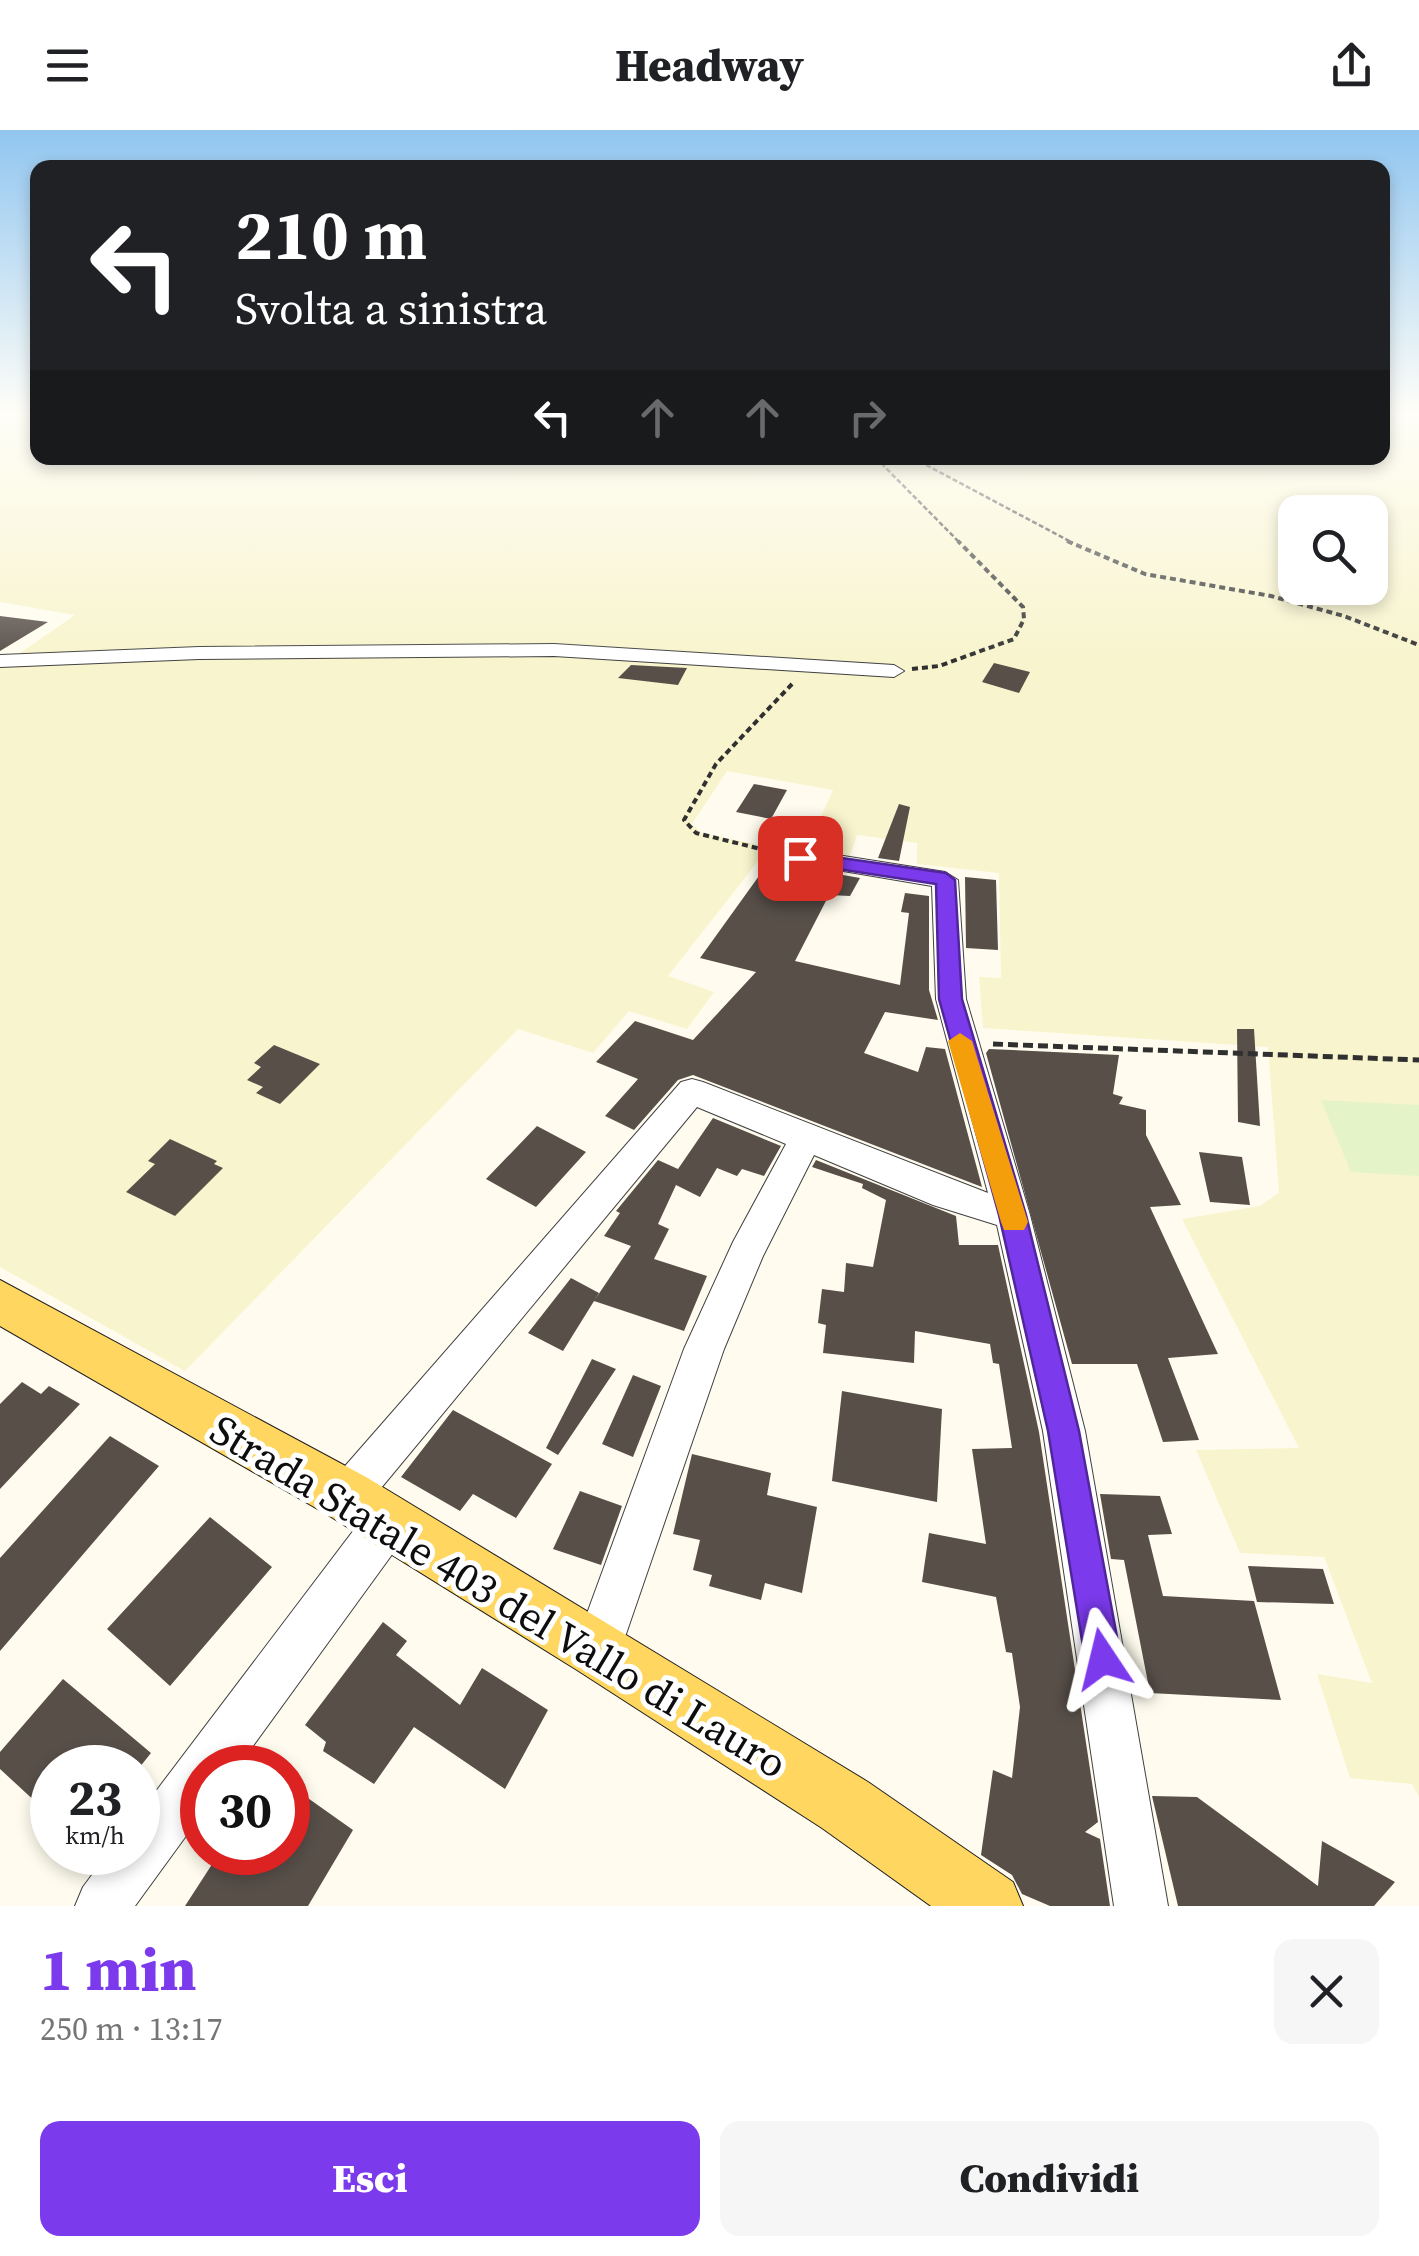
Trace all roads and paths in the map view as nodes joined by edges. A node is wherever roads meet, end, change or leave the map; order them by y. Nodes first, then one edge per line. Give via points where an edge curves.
1 (914, 497) edge
2 (984, 497) edge
3 (1419, 645) edge
4 (0, 662) edge
5 (810, 665) junction
6 (894, 671) joint
7 (800, 858) joint
8 (960, 1043) junction
9 (1419, 1060) edge
10 (806, 1138) junction
11 (1012, 1215) junction
12 (0, 1301) edge
13 (368, 1509) junction
14 (598, 1649) junction
15 (220, 1745) edge
16 (180, 1802) edge
17 (102, 1906) edge
18 (989, 1906) edge
19 (1142, 1906) edge

1 - 6 path via 1023,607 1024,619 1014,639 980,654
2 - 3 path via 1145,574 1270,596
4 - 5 street via 536,650
5 - 6 street
5 - 7 path via 723,760 684,820 696,833
7 - 8 street via 946,880 950,999
8 - 9 path
8 - 11 street
10 - 11 street
10 - 13 street via 692,1091
10 - 14 street via 704,1349
11 - 19 street via 1064,1431
12 - 13 main road, Strada Statale 403 del Vallo di Lauro
13 - 14 main road, Strada Statale 403 del Vallo di Lauro
13 - 15 street
14 - 18 main road, Strada Statale 403 del Vallo di Lauro via 845,1805
16 - 17 street

